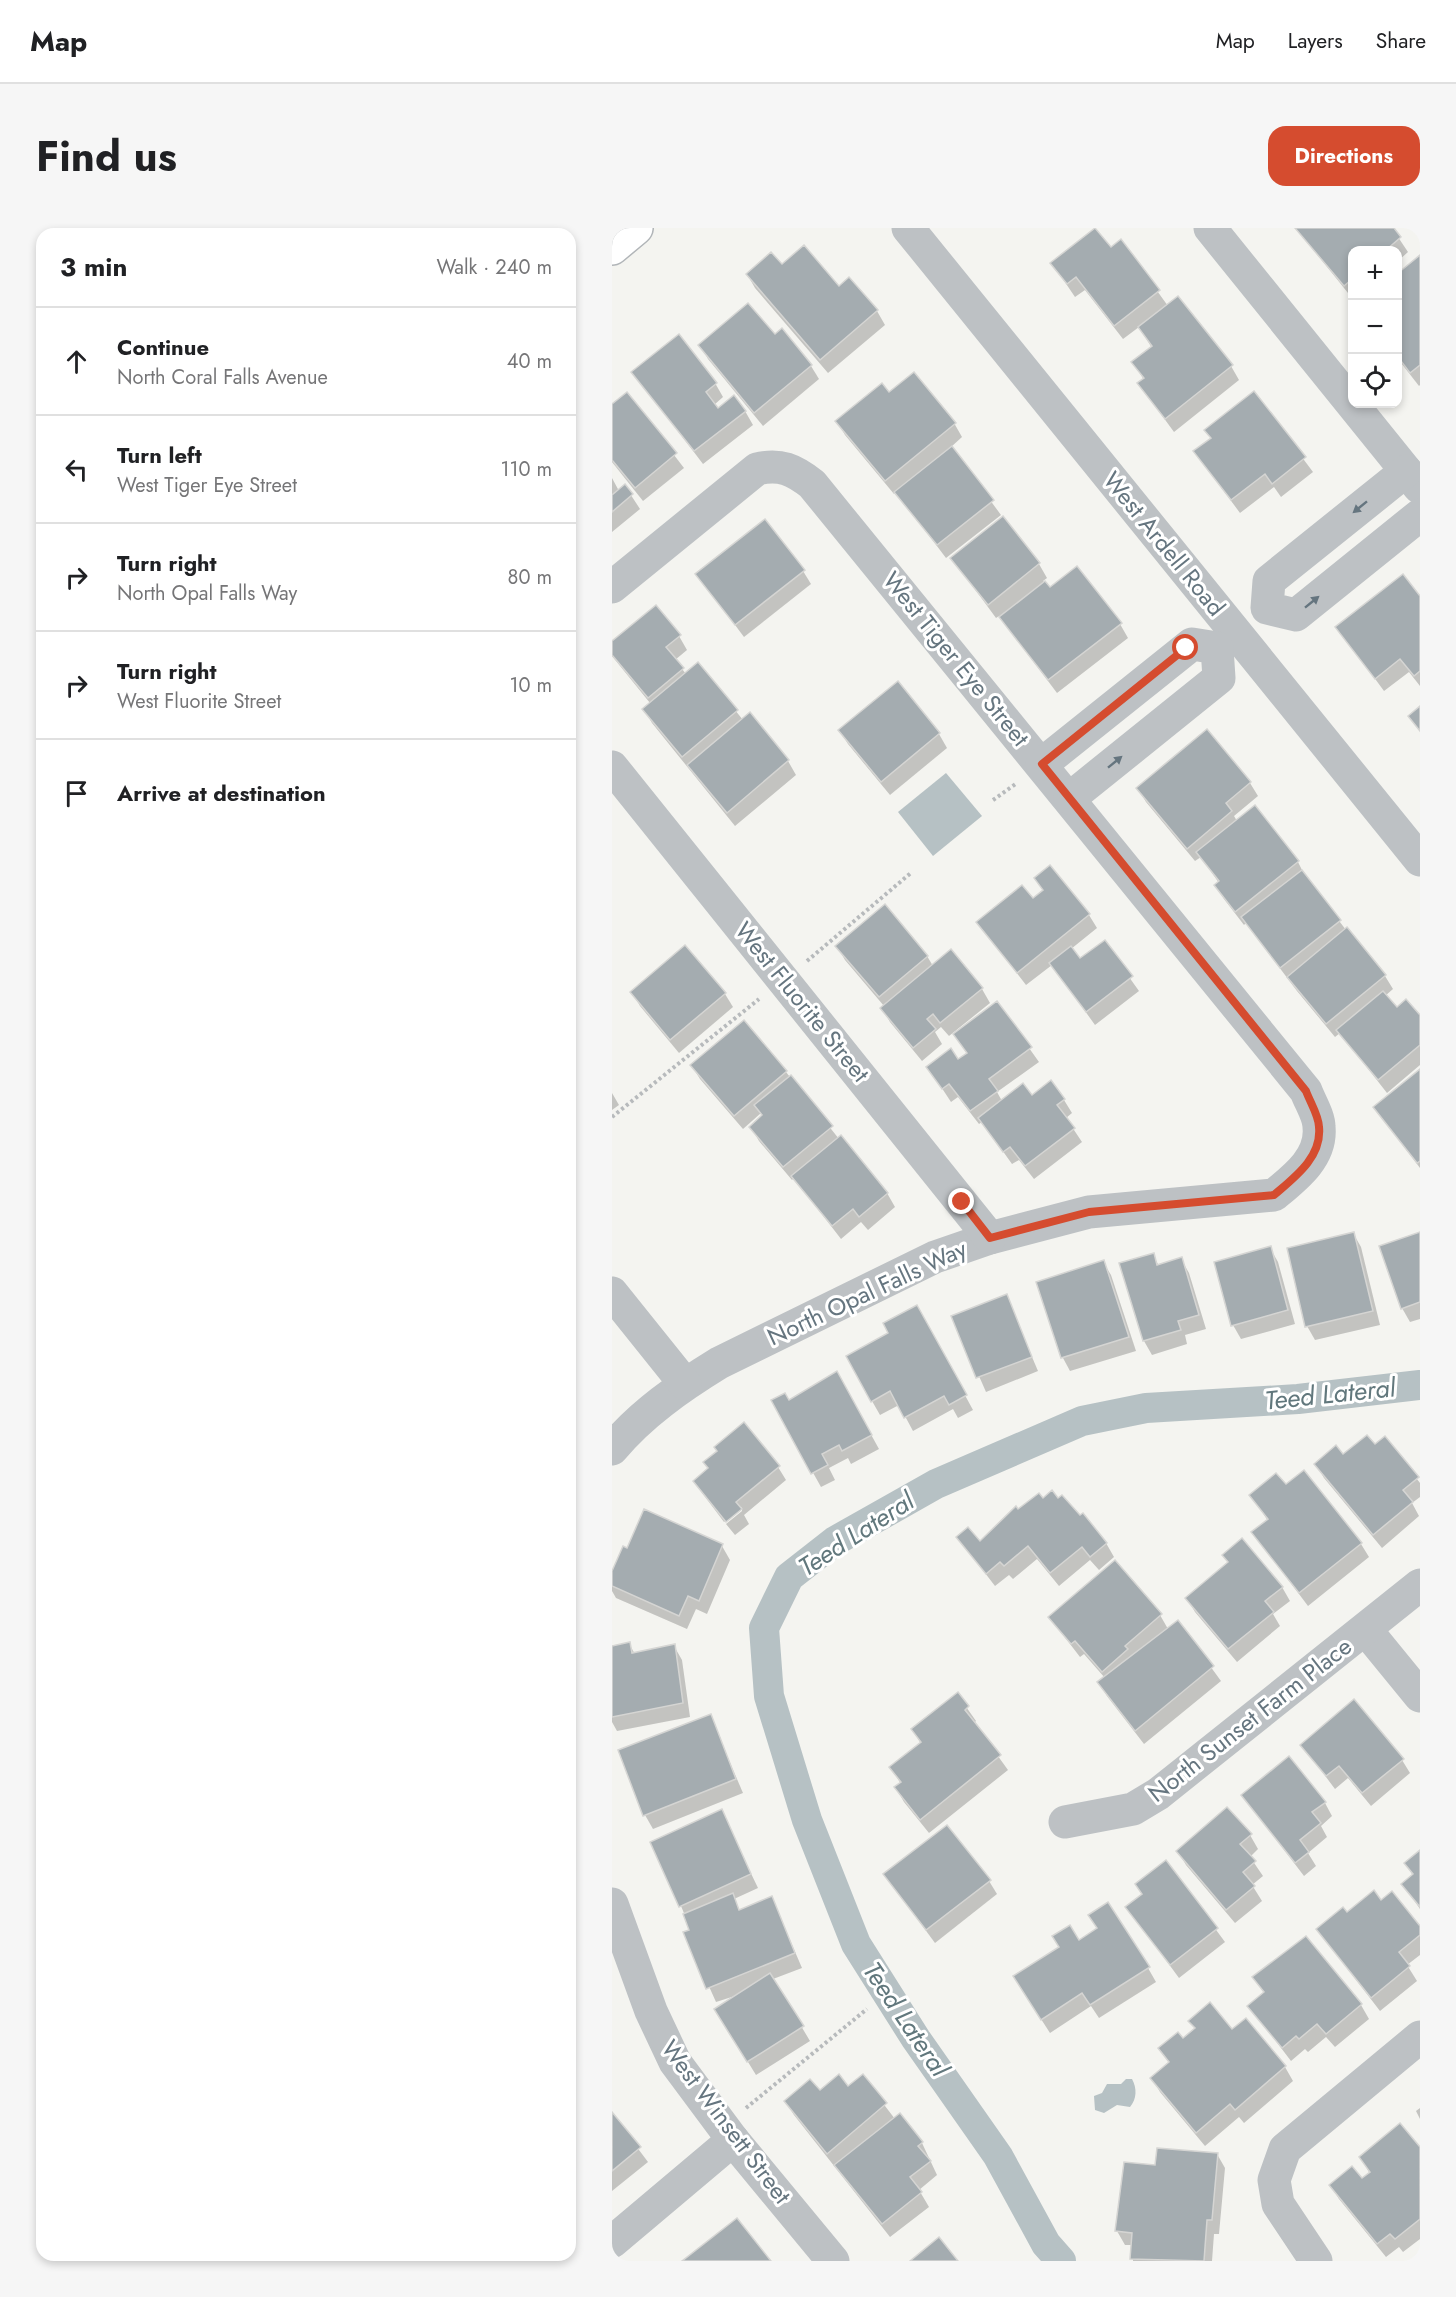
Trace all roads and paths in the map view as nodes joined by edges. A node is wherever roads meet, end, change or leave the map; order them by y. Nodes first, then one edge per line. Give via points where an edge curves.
1 (636, 228) edge
2 (908, 228) edge
3 (1210, 228) edge
4 (612, 248) edge
5 (1413, 479) edge
6 (1420, 515) edge
7 (612, 587) edge
8 (1267, 608) junction
9 (1227, 640) junction
10 (1042, 764) junction
11 (612, 767) edge
12 (1070, 798) junction
13 (1420, 860) edge
14 (1316, 1153) joint
15 (990, 1238) junction
16 (612, 1293) edge
17 (685, 1384) junction
18 (612, 1449) edge
19 (1420, 1585) edge
20 (1366, 1630) junction
21 (1420, 1696) edge
22 (1065, 1822) dead end
23 (612, 1904) edge
24 (867, 2009) dead end
25 (1420, 2037) edge
26 (738, 2125) junction
27 (612, 2242) edge
28 (833, 2261) edge
29 (1316, 2261) edge

1 - 4 main road
2 - 9 street, West Ardell Road
3 - 5 street
5 -> 8 street via 1269,581
8 -> 6 street via 1296,615
7 - 10 street, West Tiger Eye Street via 757,469 783,466 812,484
8 - 9 street
9 - 10 street via 1192,644
12 -> 9 street via 1219,678
9 - 13 street, West Ardell Road
10 - 12 street, West Tiger Eye Street
11 - 15 street, West Fluorite Street
12 - 14 street, West Tiger Eye Street via 1306,1091 1320,1126
14 - 15 street, North Opal Falls Way via 1274,1195 1089,1212
15 - 17 street, North Opal Falls Way via 935,1257 727,1358
16 - 17 street
17 - 18 street, North Opal Falls Way via 649,1412
19 - 20 street, North Sunset Farm Place
20 - 21 street
20 - 22 street, North Sunset Farm Place via 1158,1794 1133,1809
23 - 26 street, West Winsett Street via 662,2038 675,2062
24 - 26 path
25 - 29 street via 1285,2149 1274,2180 1278,2204
26 - 27 street
26 - 28 street, West Winsett Street

